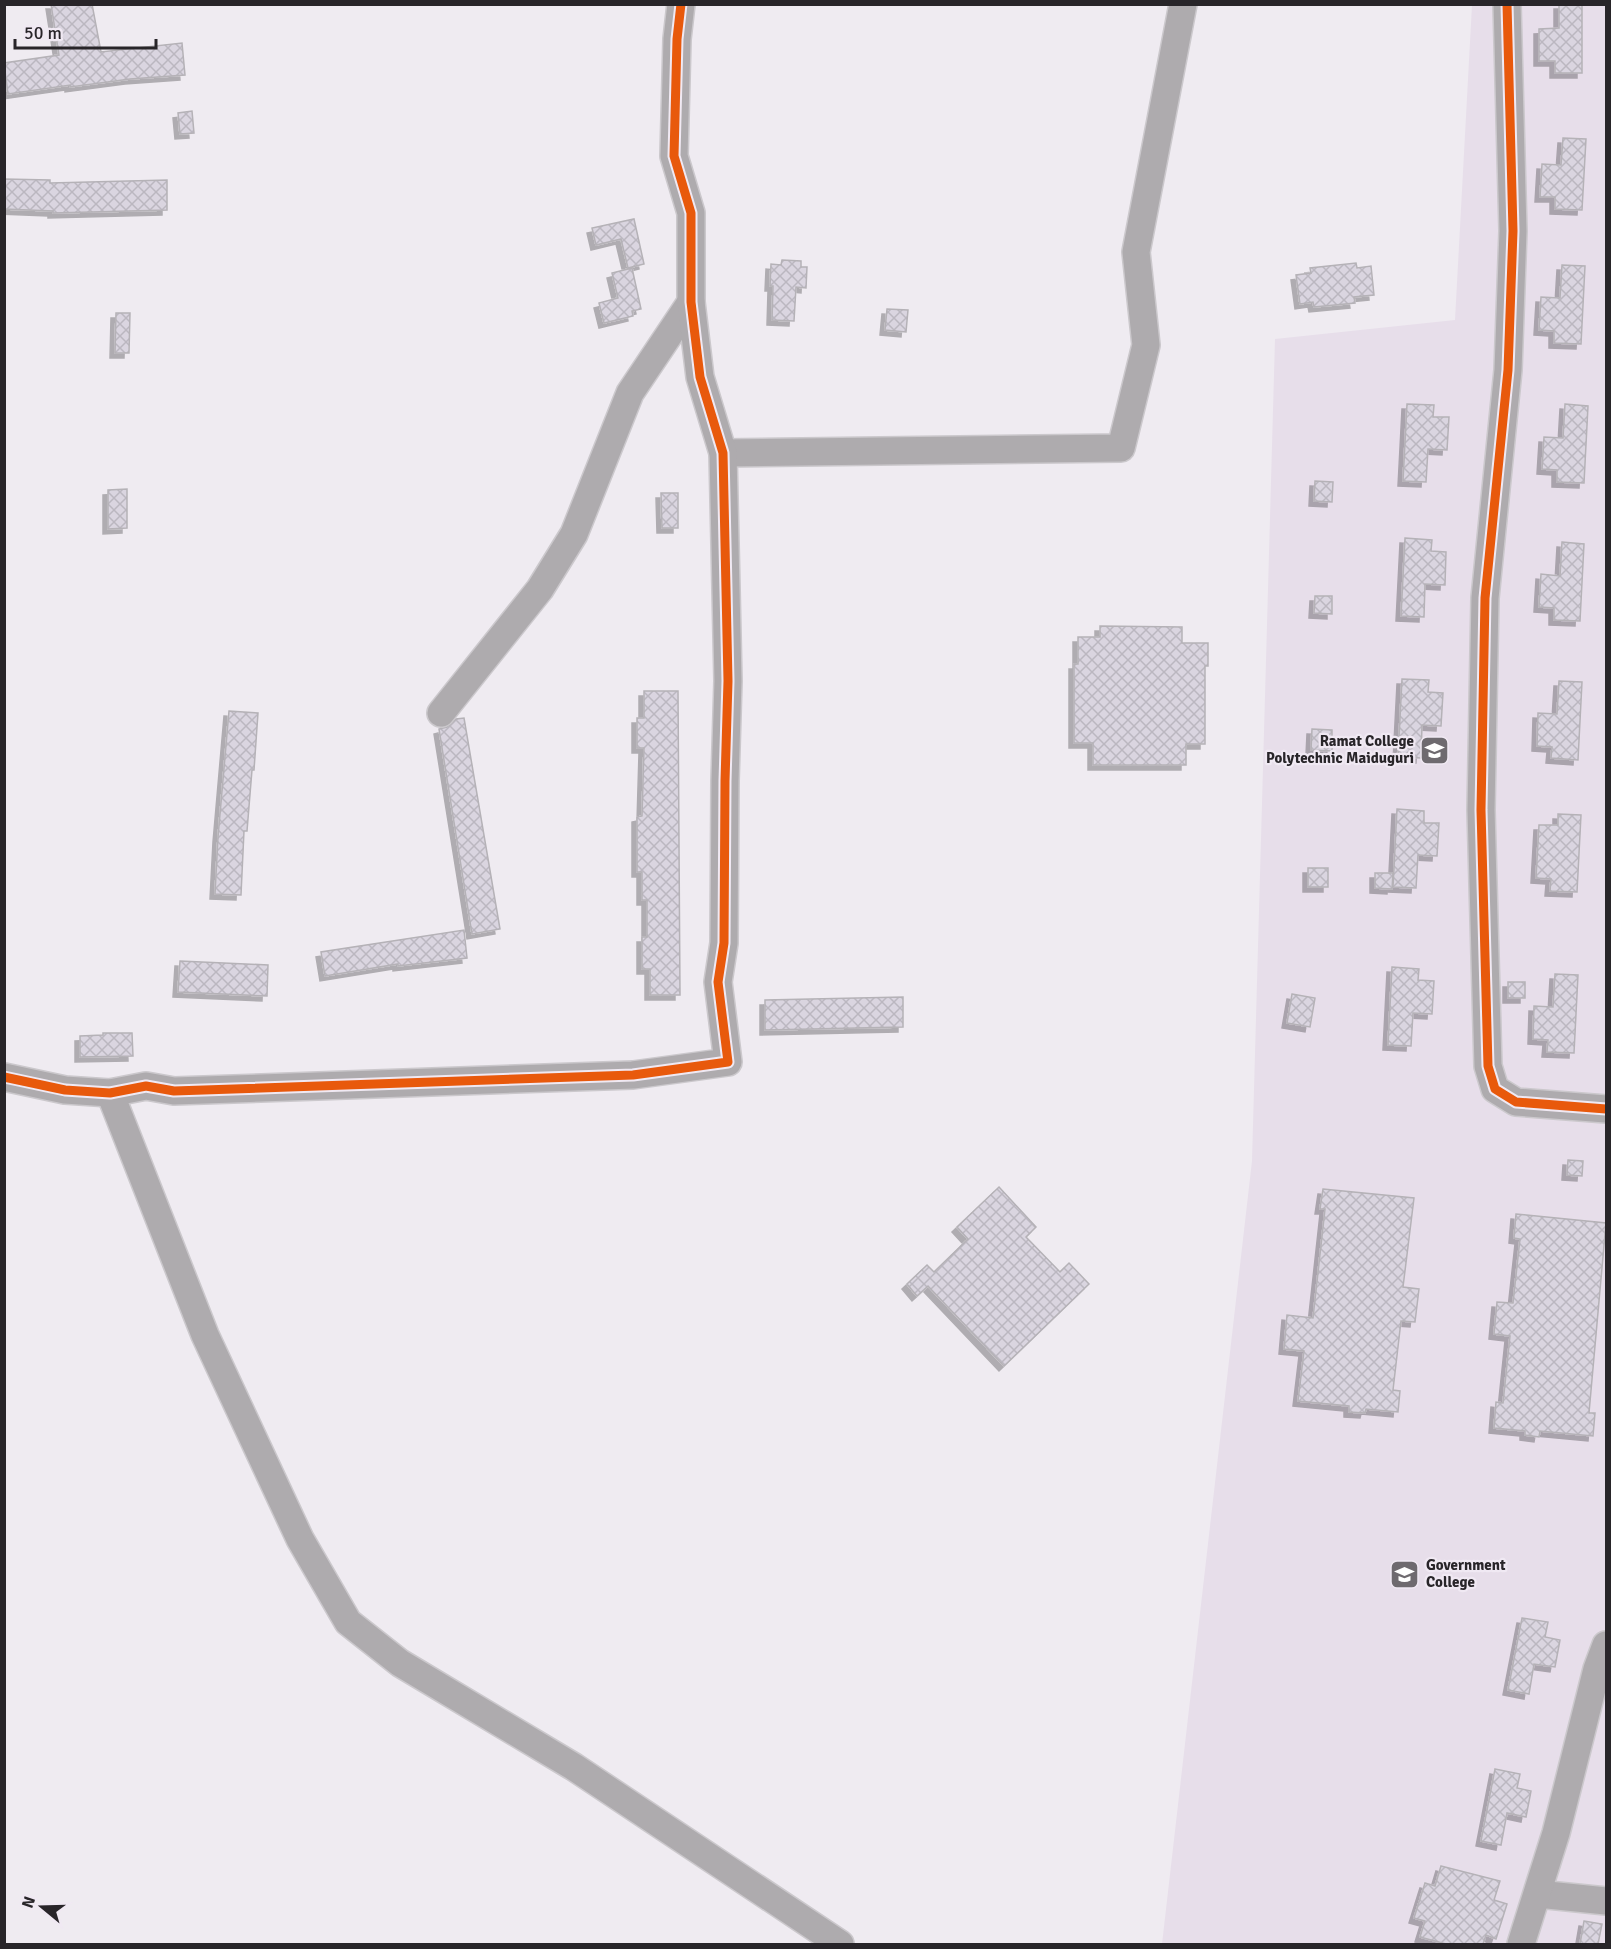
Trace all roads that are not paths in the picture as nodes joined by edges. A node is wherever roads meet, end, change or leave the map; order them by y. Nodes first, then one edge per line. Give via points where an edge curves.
1 (681, 4) edge
2 (1183, 4) edge
3 (1507, 4) edge
4 (691, 302) junction
5 (723, 453) junction
6 (441, 712) dead end
7 (4, 1077) edge
8 (110, 1093) junction
9 (1606, 1109) edge
10 (1606, 1645) edge
11 (1538, 1894) junction
12 (1606, 1901) edge
13 (840, 1944) edge
14 (1521, 1944) edge

1 - 4 street via 674,156 691,213
2 - 5 street via 1137,252 1146,345 1121,448
3 - 9 street via 1512,254 1508,370 1485,598 1481,798 1488,1066 1495,1089 1516,1102
4 - 5 street via 700,377
4 - 6 street via 630,393 574,534 540,589
5 - 8 street via 728,681 724,943 718,982 728,1062 633,1075 174,1092 146,1086
7 - 8 street via 65,1090
8 - 13 street via 205,1335 300,1539 348,1622 400,1663 574,1767
10 - 11 street
11 - 12 street
11 - 14 street

